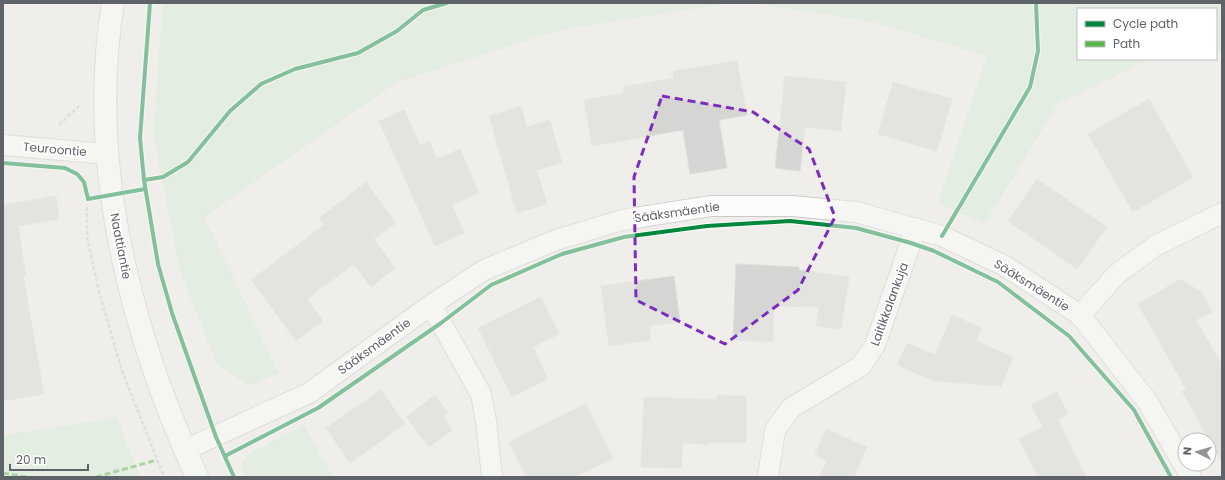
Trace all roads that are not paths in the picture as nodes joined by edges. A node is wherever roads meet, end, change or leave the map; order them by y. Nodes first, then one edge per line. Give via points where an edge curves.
1 (113, 3) edge
2 (3, 145) edge
3 (107, 154) junction
4 (1222, 213) edge
5 (916, 228) junction
6 (431, 305) junction
7 (1080, 315) junction
8 (185, 450) junction
9 (197, 477) edge
10 (492, 477) edge
11 (768, 477) edge
12 (1191, 477) edge

1 - 3 street, Naattiantie via 109,26 106,93
2 - 3 street, Teuroontie
3 - 8 street, Naattiantie via 111,195 127,280 153,368
4 - 7 street via 1155,246 1117,274
5 - 6 street, Sääksmäentie via 856,212 792,206 711,206 622,220 556,240 484,270
5 - 7 street, Sääksmäentie via 942,236 1005,266
5 - 11 street, Laitikkalankuja via 875,346 860,366 791,408 775,430
6 - 8 street, Sääksmäentie via 309,393
6 - 10 street via 480,394 486,421
7 - 12 street, Sääksmäentie via 1147,401
8 - 9 street, Naattiantie

